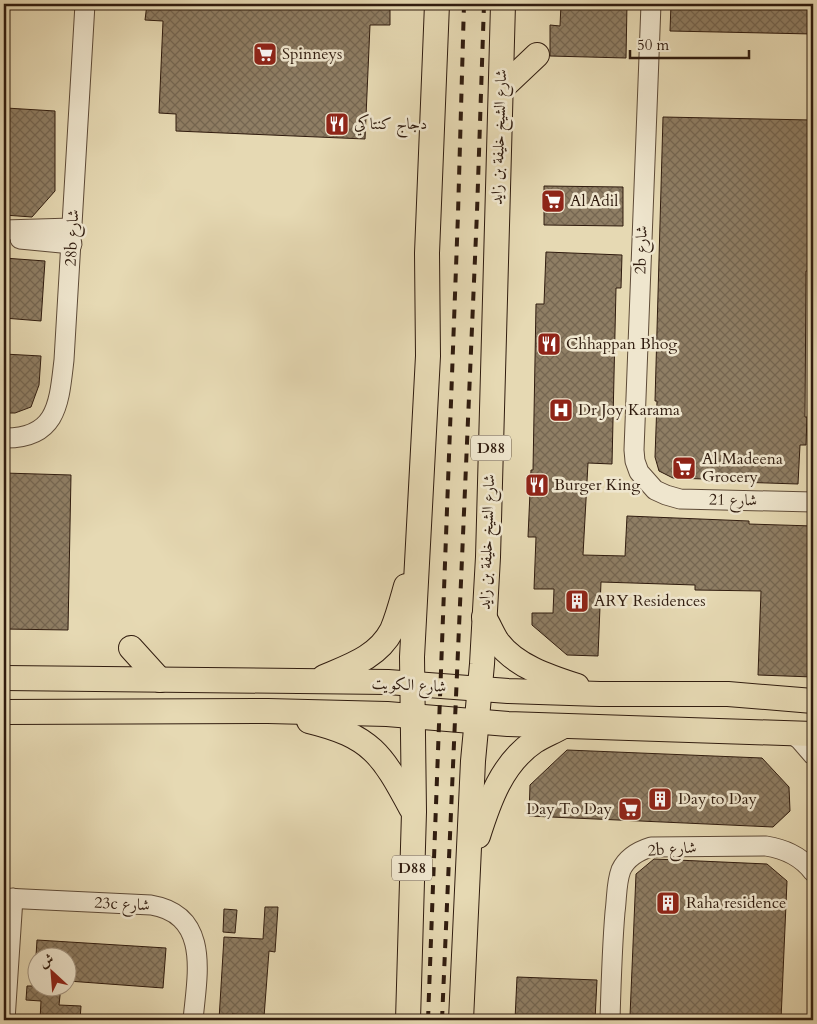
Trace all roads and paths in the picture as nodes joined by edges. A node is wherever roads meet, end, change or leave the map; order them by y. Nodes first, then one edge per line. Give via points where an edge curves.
1 (85, 4) edge
2 (438, 4) edge
3 (503, 4) edge
4 (651, 4) edge
5 (537, 55) dead end
6 (501, 88) junction
7 (4, 230) edge
8 (4, 236) edge
9 (72, 236) junction
10 (4, 438) edge
11 (655, 490) joint
12 (813, 502) edge
13 (417, 551) junction
14 (484, 617) junction
15 (131, 648) dead end
16 (4, 678) edge
17 (160, 680) junction
18 (314, 681) junction
19 (412, 685) junction
20 (480, 689) junction
21 (600, 694) junction
22 (782, 699) junction
23 (813, 701) edge
24 (268, 711) junction
25 (4, 712) edge
26 (412, 716) junction
27 (477, 722) junction
28 (566, 726) junction
29 (744, 733) junction
30 (802, 733) edge
31 (813, 755) edge
32 (414, 812) junction
33 (813, 872) edge
34 (467, 874) junction
35 (8, 898) edge
36 (5, 1020) edge
37 (193, 1020) edge
38 (408, 1020) edge
39 (461, 1020) edge
40 (610, 1020) edge

1 - 9 street, 28b شارع
2 - 13 main road, D88 via 427,253 428,356
3 - 6 main road, شارع الشيخ خليفة بن زايد / D88
4 - 11 street, 2b شارع via 634,450 639,472
5 - 6 main road
6 - 14 main road, شارع الشيخ خليفة بن زايد / D88
7 - 9 street
8 - 9 street via 35,241
9 - 10 street, 28b شارع via 59,402 42,427 25,436
11 - 12 street, شارع 21 via 680,498
13 - 18 main road via 392,629 381,645 356,664
13 - 19 main road, D88
14 - 20 main road, شارع الشيخ خليفة بن زايد / D88
14 - 21 main road via 497,640 517,660 557,680
15 - 17 main road
16 - 17 main road, شارع الكويت
17 - 18 main road, شارع الكويت
18 - 19 main road, شارع الكويت
19 - 20 main road, شارع الكويت
19 - 26 main road, D88
20 - 21 main road, شارع الكويت
20 - 27 main road, شارع الشيخ خليفة بن زايد / D88
21 - 22 main road, شارع الكويت via 719,694
22 - 23 main road, شارع الكويت
22 - 29 main road via 745,702 739,707 735,721
24 - 25 main road, شارع الكويت
24 - 26 main road, شارع الكويت
24 - 32 main road via 327,725 356,737 388,767
26 - 27 main road, شارع الكويت
26 - 32 main road, D88
27 - 28 main road, شارع الكويت
27 - 34 main road, شارع الشيخ خليفة بن زايد / D88
28 - 29 main road, شارع الكويت
28 - 34 main road via 534,742 506,771 486,809
29 - 30 main road, شارع الكويت
30 - 31 street via 800,740
32 - 38 main road, D88
33 - 40 street, 2b شارع via 792,853 766,846 651,847 639,851 626,864 618,880
34 - 39 main road, شارع الشيخ خليفة بن زايد / D88
35 - 36 street
35 - 37 street, 23c شارع via 161,906 171,912 188,927 197,948

